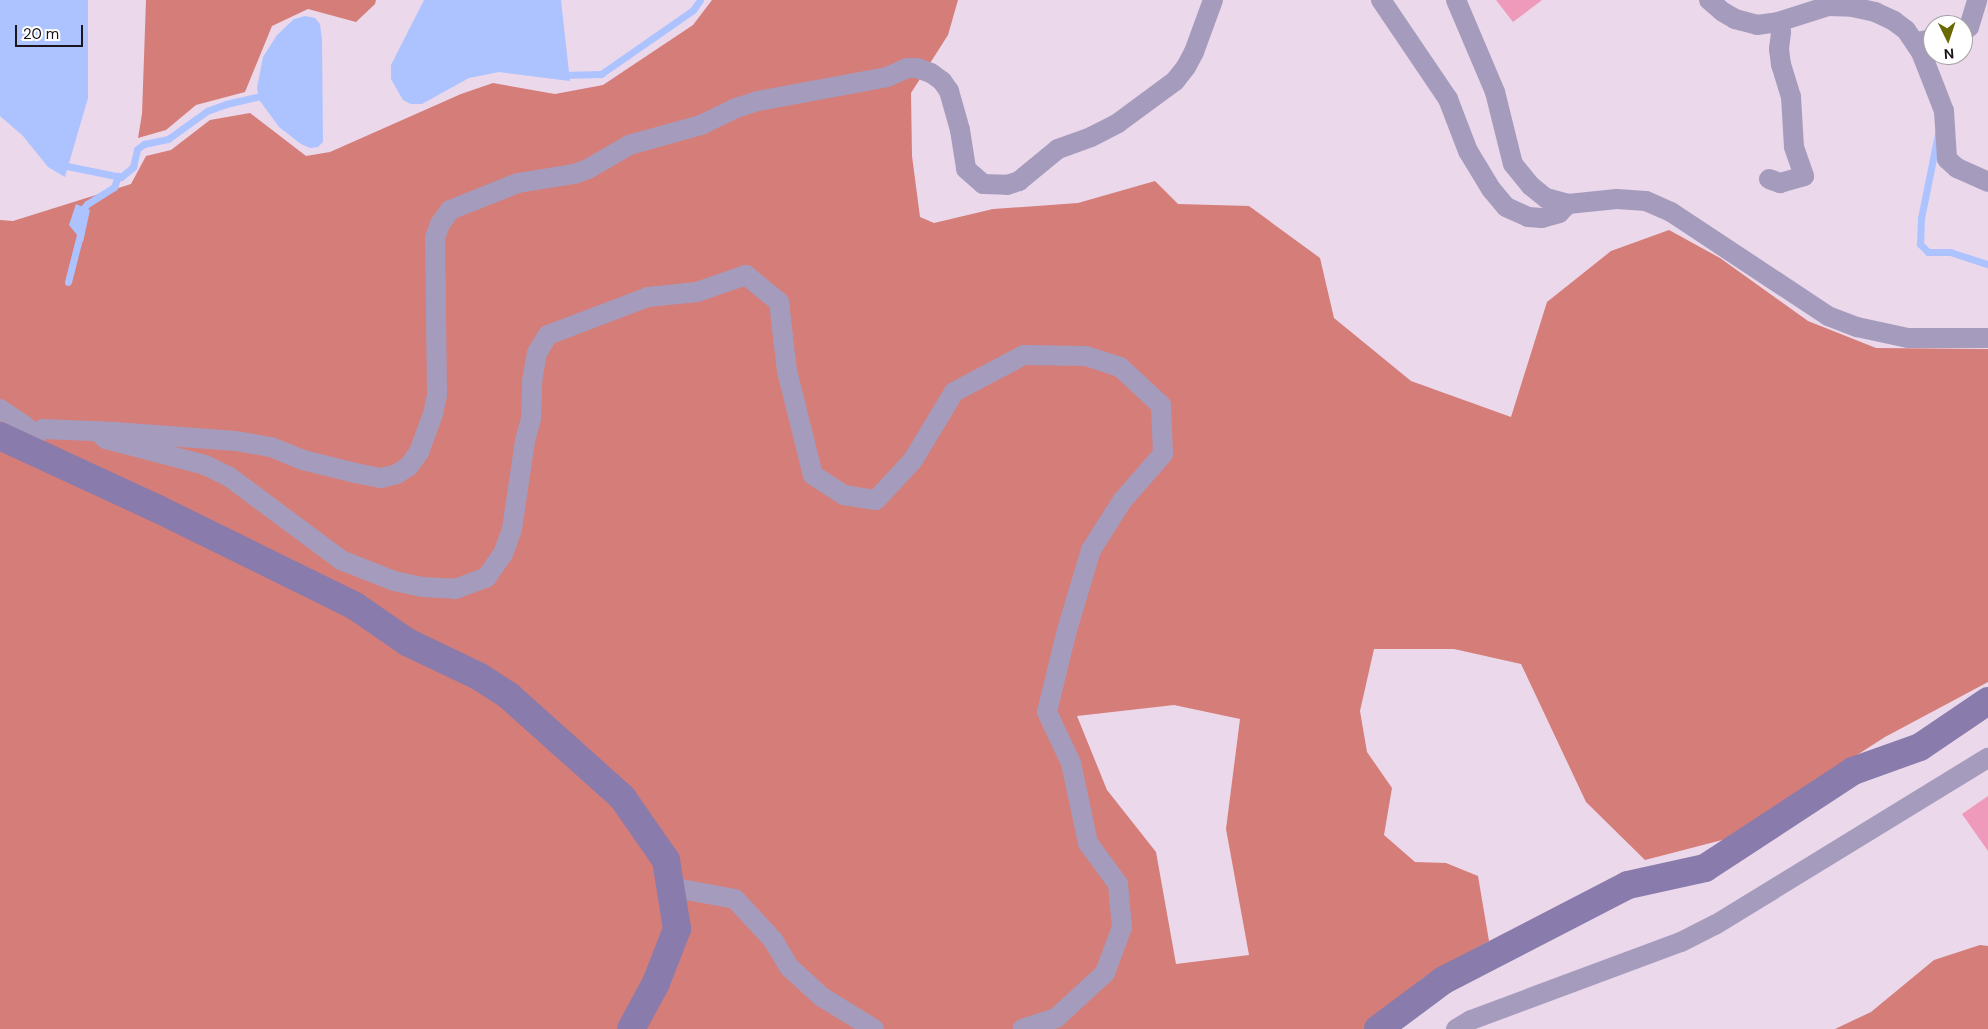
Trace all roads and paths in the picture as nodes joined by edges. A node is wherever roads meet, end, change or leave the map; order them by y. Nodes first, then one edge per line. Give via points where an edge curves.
1 (1213, 0) edge
2 (1381, 0) edge
3 (1456, 0) edge
4 (1709, 0) edge
5 (1977, 0) edge
6 (1973, 15) edge
7 (1780, 27) junction
8 (1923, 40) edge
9 (1931, 65) edge
10 (1769, 179) dead end
11 (1988, 182) edge
12 (1568, 204) junction
13 (1988, 338) edge
14 (0, 410) edge
15 (97, 431) junction
16 (0, 436) edge
17 (31, 443) junction
18 (1988, 701) edge
19 (1988, 758) edge
20 (670, 887) junction
21 (631, 1029) edge
22 (874, 1029) edge
23 (1023, 1029) edge
24 (1378, 1029) edge
25 (1456, 1029) edge

1 - 15 street via 1194,52 1175,81 1118,123 1058,149 1019,181 1007,186 982,184 966,169 959,122 949,91 931,73 907,68 887,77 758,101 687,130 629,145 574,174 518,183 450,210 440,224 436,238 437,395 419,452 409,466 397,474 381,478 355,473 303,460 272,447 236,440
2 - 12 street via 1448,99 1468,151 1490,189 1506,207 1528,217 1542,218 1559,213
3 - 12 street via 1495,92 1513,164 1546,198
4 - 7 street via 1723,12 1747,24
5 - 6 street
7 - 8 street via 1828,6 1852,8 1875,12
7 - 10 street via 1779,49 1791,97 1794,147 1804,176 1780,183
9 - 11 street via 1944,111 1947,159 1957,168
12 - 13 street via 1617,199 1646,201 1663,208 1828,316 1858,328 1908,338
14 - 17 street via 24,425
15 - 17 street via 43,429
15 - 23 street via 106,439 205,465 228,476 341,560 394,581 455,589 486,578 503,554 512,529 531,418 537,353 548,335 648,297 697,292 746,275 779,302 787,371 813,475 844,495 876,500 912,460 954,392 1024,355 1086,356 1120,367 1161,405 1162,454 1122,501 1091,550 1047,712 1071,763 1088,843 1118,884 1122,927 1105,973 1056,1018
16 - 17 street
17 - 20 street via 355,606 407,642 480,677 509,696 622,797 666,860
18 - 24 street via 1920,747 1853,771 1705,868 1628,885 1444,980
19 - 25 street via 1715,925 1672,946 1471,1020
20 - 21 street via 677,929 656,983
20 - 22 street via 735,899 773,940 789,966 822,997

